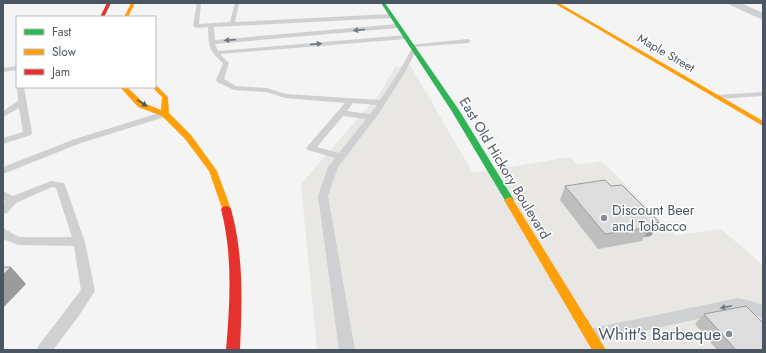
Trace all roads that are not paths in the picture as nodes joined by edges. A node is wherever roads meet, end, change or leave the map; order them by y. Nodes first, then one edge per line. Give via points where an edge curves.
1 (109, 3) edge
2 (133, 3) edge
3 (199, 3) edge
4 (237, 3) edge
5 (383, 3) edge
6 (556, 3) edge
7 (733, 3) edge
8 (102, 16) edge
9 (126, 16) edge
10 (391, 16) junction
11 (763, 17) edge
12 (283, 19) dead end
13 (292, 19) dead end
14 (309, 21) junction
15 (268, 23) junction
16 (232, 24) junction
17 (211, 25) junction
18 (398, 26) junction
19 (406, 37) junction
20 (468, 41) dead end
21 (212, 42) junction
22 (413, 48) junction
23 (215, 53) junction
24 (16, 68) edge
25 (3, 70) edge
26 (20, 88) edge
27 (123, 88) edge
28 (156, 88) edge
29 (763, 94) edge
30 (717, 97) junction
31 (351, 101) junction
32 (22, 102) junction
33 (382, 103) junction
34 (341, 113) junction
35 (164, 114) junction
36 (3, 115) edge
37 (372, 117) junction
38 (763, 124) edge
39 (3, 141) edge
40 (341, 157) junction
41 (3, 171) edge
42 (7, 197) edge
43 (3, 210) edge
44 (3, 232) edge
45 (79, 242) junction
46 (763, 313) edge
47 (590, 335) junction
48 (44, 350) edge
49 (234, 350) edge
50 (347, 350) edge
51 (599, 350) edge

1 - 8 street
2 - 9 street
3 - 17 lane via 196,26
4 - 16 lane
5 - 10 street, East Old Hickory Boulevard
6 - 30 street, Maple Street
7 - 11 street
10 - 14 lane
10 - 18 street, East Old Hickory Boulevard
12 - 15 lane
13 - 14 lane
14 - 15 lane
15 - 16 lane
16 - 17 lane
17 - 21 lane
18 - 19 street, East Old Hickory Boulevard
18 -> 21 lane
19 - 22 street, East Old Hickory Boulevard
23 -> 19 lane
20 - 22 lane
21 - 23 lane
22 - 33 lane via 402,72
22 - 47 street, East Old Hickory Boulevard via 455,110
23 - 31 lane via 226,63 220,80 234,88 267,90 285,96
24 - 25 lane
26 - 32 lane
27 -> 35 street via 141,105
28 - 35 street via 165,97
29 - 30 lane
30 - 38 street, Maple Street
31 - 33 lane
31 - 34 lane
32 - 36 lane
32 - 39 lane via 28,133
33 - 37 lane
34 - 37 lane
34 - 40 lane via 311,148
35 - 41 lane via 78,141
35 - 49 street via 188,137 213,171 229,219 235,260
37 - 40 lane
40 - 50 lane via 333,167 323,196
42 - 43 lane
42 - 45 lane via 51,184 60,185
44 - 45 lane via 18,241
45 - 48 lane via 88,291
46 -> 47 lane via 748,305 738,304
47 - 51 street, East Old Hickory Boulevard

